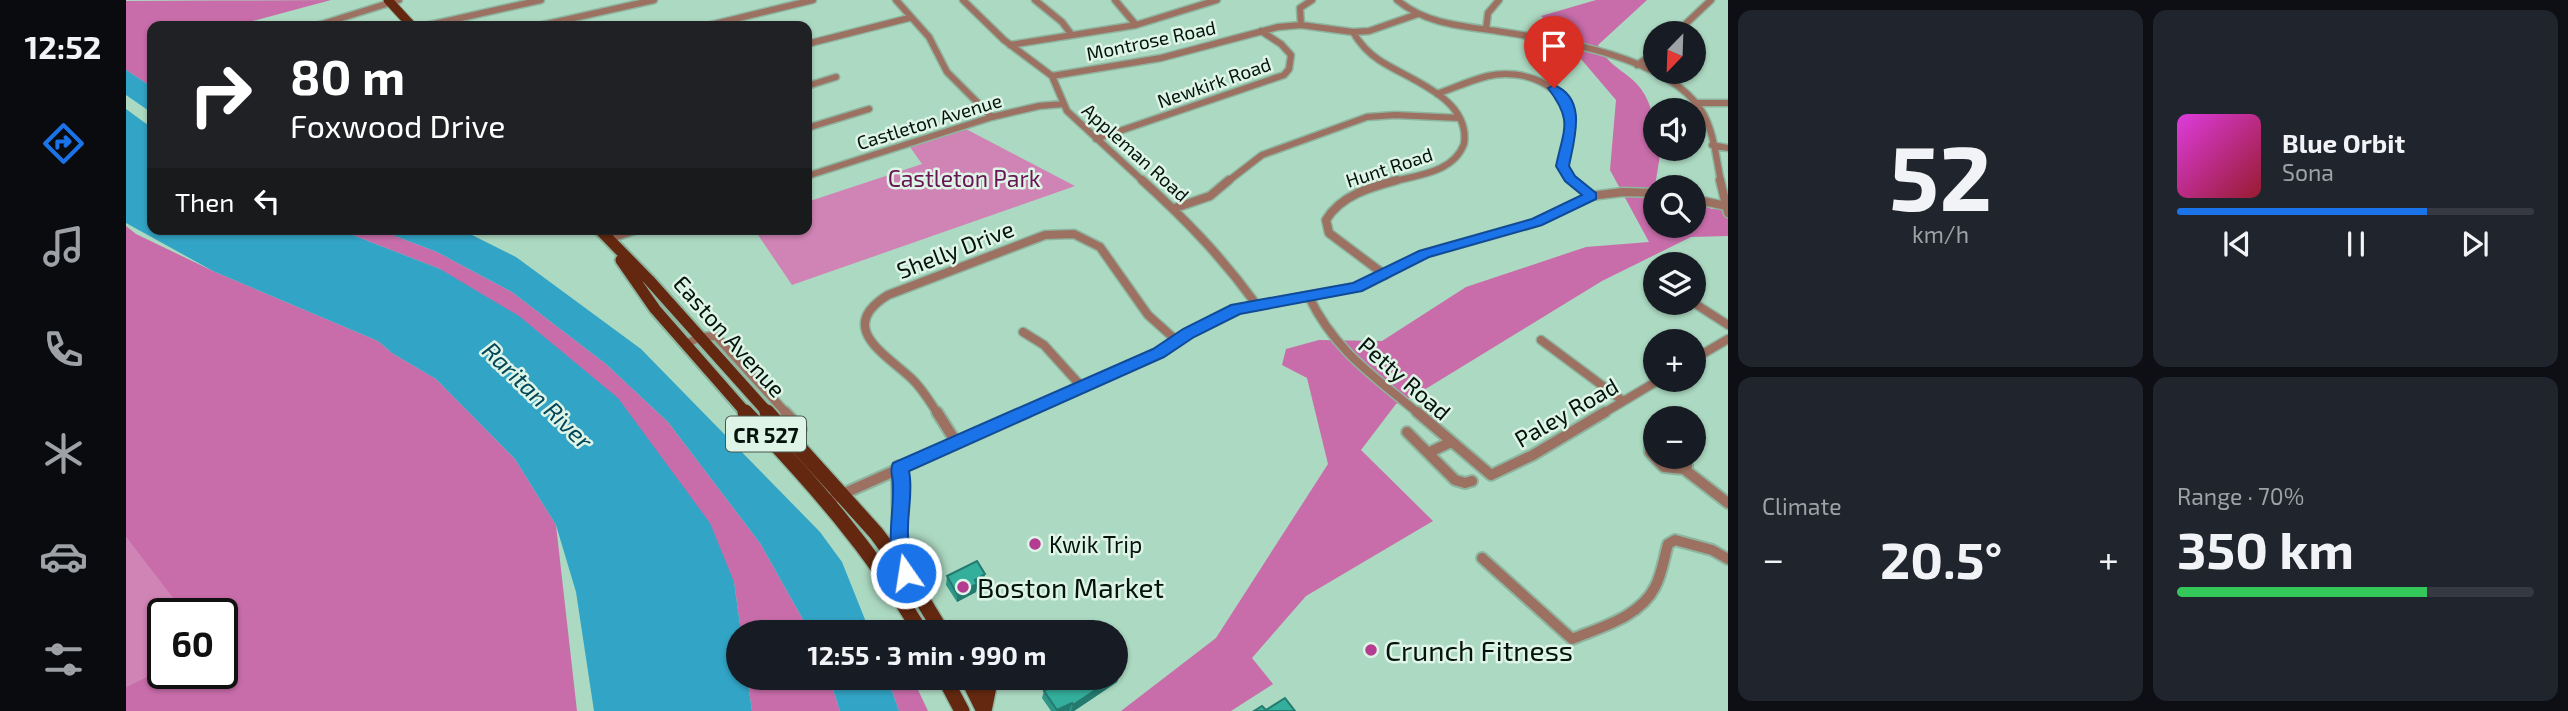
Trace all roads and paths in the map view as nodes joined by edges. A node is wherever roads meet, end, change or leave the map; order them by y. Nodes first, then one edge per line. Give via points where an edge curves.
1 (541, 0) edge
2 (654, 0) edge
3 (813, 0) edge
4 (896, 0) edge
5 (963, 0) edge
6 (1035, 0) edge
7 (1115, 0) edge
8 (1217, 0) edge
9 (1312, 0) edge
10 (1397, 0) edge
11 (1499, 0) edge
12 (1711, 0) edge
13 (392, 1) edge
14 (635, 2) edge
15 (1418, 14) junction
16 (909, 18) junction
17 (331, 21) edge
18 (408, 21) edge
19 (447, 21) edge
20 (558, 21) edge
21 (727, 21) edge
22 (1689, 21) edge
23 (1136, 25) junction
24 (1301, 25) junction
25 (1486, 29) junction
26 (1261, 31) junction
27 (1353, 32) junction
28 (1070, 34) junction
29 (812, 43) edge
30 (1010, 45) junction
31 (1643, 61) edge
32 (1637, 65) junction
33 (1052, 76) junction
34 (836, 77) dead end
35 (812, 84) edge
36 (1437, 94) junction
37 (1690, 98) edge
38 (1706, 103) edge
39 (1728, 103) edge
40 (1063, 104) junction
41 (869, 109) dead end
42 (992, 117) junction
43 (1459, 118) junction
44 (1706, 124) edge
45 (812, 126) edge
46 (1096, 139) junction
47 (1712, 145) junction
48 (1728, 148) edge
49 (812, 174) edge
50 (1643, 193) edge
51 (1591, 196) junction
52 (1706, 203) edge
53 (1175, 208) junction
54 (1727, 209) edge
55 (604, 235) edge
56 (604, 235) edge
57 (1385, 275) junction
58 (1309, 297) junction
59 (1256, 304) junction
60 (1706, 311) edge
61 (1728, 325) edge
62 (1023, 332) dead end
63 (700, 337) junction
64 (1728, 339) edge
65 (1541, 340) dead end
66 (1177, 341) junction
67 (687, 344) junction
68 (1706, 352) edge
69 (1082, 386) junction
70 (1643, 389) edge
71 (747, 390) junction
72 (731, 394) junction
73 (1623, 401) junction
74 (1407, 432) dead end
75 (956, 442) junction
76 (1451, 442) junction
77 (795, 443) junction
78 (1429, 453) junction
79 (899, 468) junction
80 (1670, 469) edge
81 (1684, 469) joint
82 (1491, 475) joint
83 (1472, 481) dead end
84 (842, 494) junction
85 (827, 501) junction
86 (1728, 503) edge
87 (1482, 558) dead end
88 (1728, 559) edge
89 (906, 573) junction
90 (914, 620) edge
91 (935, 620) edge
92 (951, 690) edge
93 (974, 690) edge
94 (988, 690) edge
95 (962, 711) edge
96 (984, 711) edge

1 - 19 street
2 - 14 street
3 - 21 street
4 - 16 street
5 - 30 street
6 - 28 street
7 - 23 street
8 - 23 street
9 - 24 street via 1300,8
10 - 15 street
11 - 25 street via 1489,10
12 - 22 street
13 - 17 street
13 - 18 main road
14 - 20 street
15 - 25 street
15 - 27 street, Montrose Road
16 - 29 street
16 - 42 street via 929,37 947,72
23 - 28 street
24 - 26 street, Montrose Road
24 - 27 street, Montrose Road
25 - 32 street via 1581,48
26 - 33 street, Montrose Road via 1161,58
26 - 46 street, Newkirk Road via 1291,55 1283,75
27 - 36 street via 1366,50
28 - 30 street
30 - 33 street
31 - 32 street
32 - 37 street
33 - 40 street, Appleman Road
34 - 35 street
36 - 43 street
36 - 51 street via 1500,75 1533,79 1554,88 1568,104 1572,121 1562,166
38 - 39 street
40 - 42 street, Castleton Avenue
40 - 46 street, Appleman Road
41 - 45 street
42 - 49 street, Castleton Avenue
43 - 53 street via 1367,117 1262,155 1210,196
43 - 57 street, Hunt Road via 1465,132 1464,147 1451,163 1352,195 1331,208 1326,218 1329,233
44 - 47 street
46 - 53 street, Appleman Road
47 - 48 street
47 - 54 street
50 - 51 street
51 - 57 street via 1537,222 1424,254
52 - 54 street
53 - 59 street, Appleman Road via 1225,261
55 - 63 main road, Easton Avenue / CR 527
56 - 67 main road, Easton Avenue / CR 527 via 636,284
57 - 58 street via 1357,287
58 - 59 street
58 - 76 street, Petty Road via 1341,348
59 - 66 street via 1226,313
60 - 61 street
62 - 69 street via 1044,345
63 - 67 street
63 - 71 main road, Easton Avenue / CR 527
63 - 77 street via 716,336 801,429
64 - 68 street
65 - 73 street
66 - 69 street
66 - 75 street, Shelly Drive via 1148,314 1100,247 1076,234 1045,235 888,295 869,310 865,330 914,381
67 - 72 main road, Easton Avenue / CR 527
69 - 75 street
70 - 73 street, Paley Road
71 - 72 street
71 - 77 main road, Easton Avenue / CR 527
72 - 85 main road, Easton Avenue / CR 527
73 - 82 street, Paley Road
74 - 78 street
75 - 79 street
76 - 78 street
76 - 82 street, Petty Road
77 - 84 main road, Easton Avenue / CR 527
78 - 83 street via 1455,480
79 - 84 street
79 - 89 main road via 898,532
80 - 81 street
81 - 86 street
84 - 85 street
84 - 89 main road, Easton Avenue / CR 527
85 - 90 main road, Easton Avenue / CR 527 via 896,588
87 - 88 street via 1572,639 1646,601 1655,588 1668,544 1675,540
89 - 91 main road, Easton Avenue / CR 527
92 - 95 main road
93 - 96 main road
94 - 96 main road

